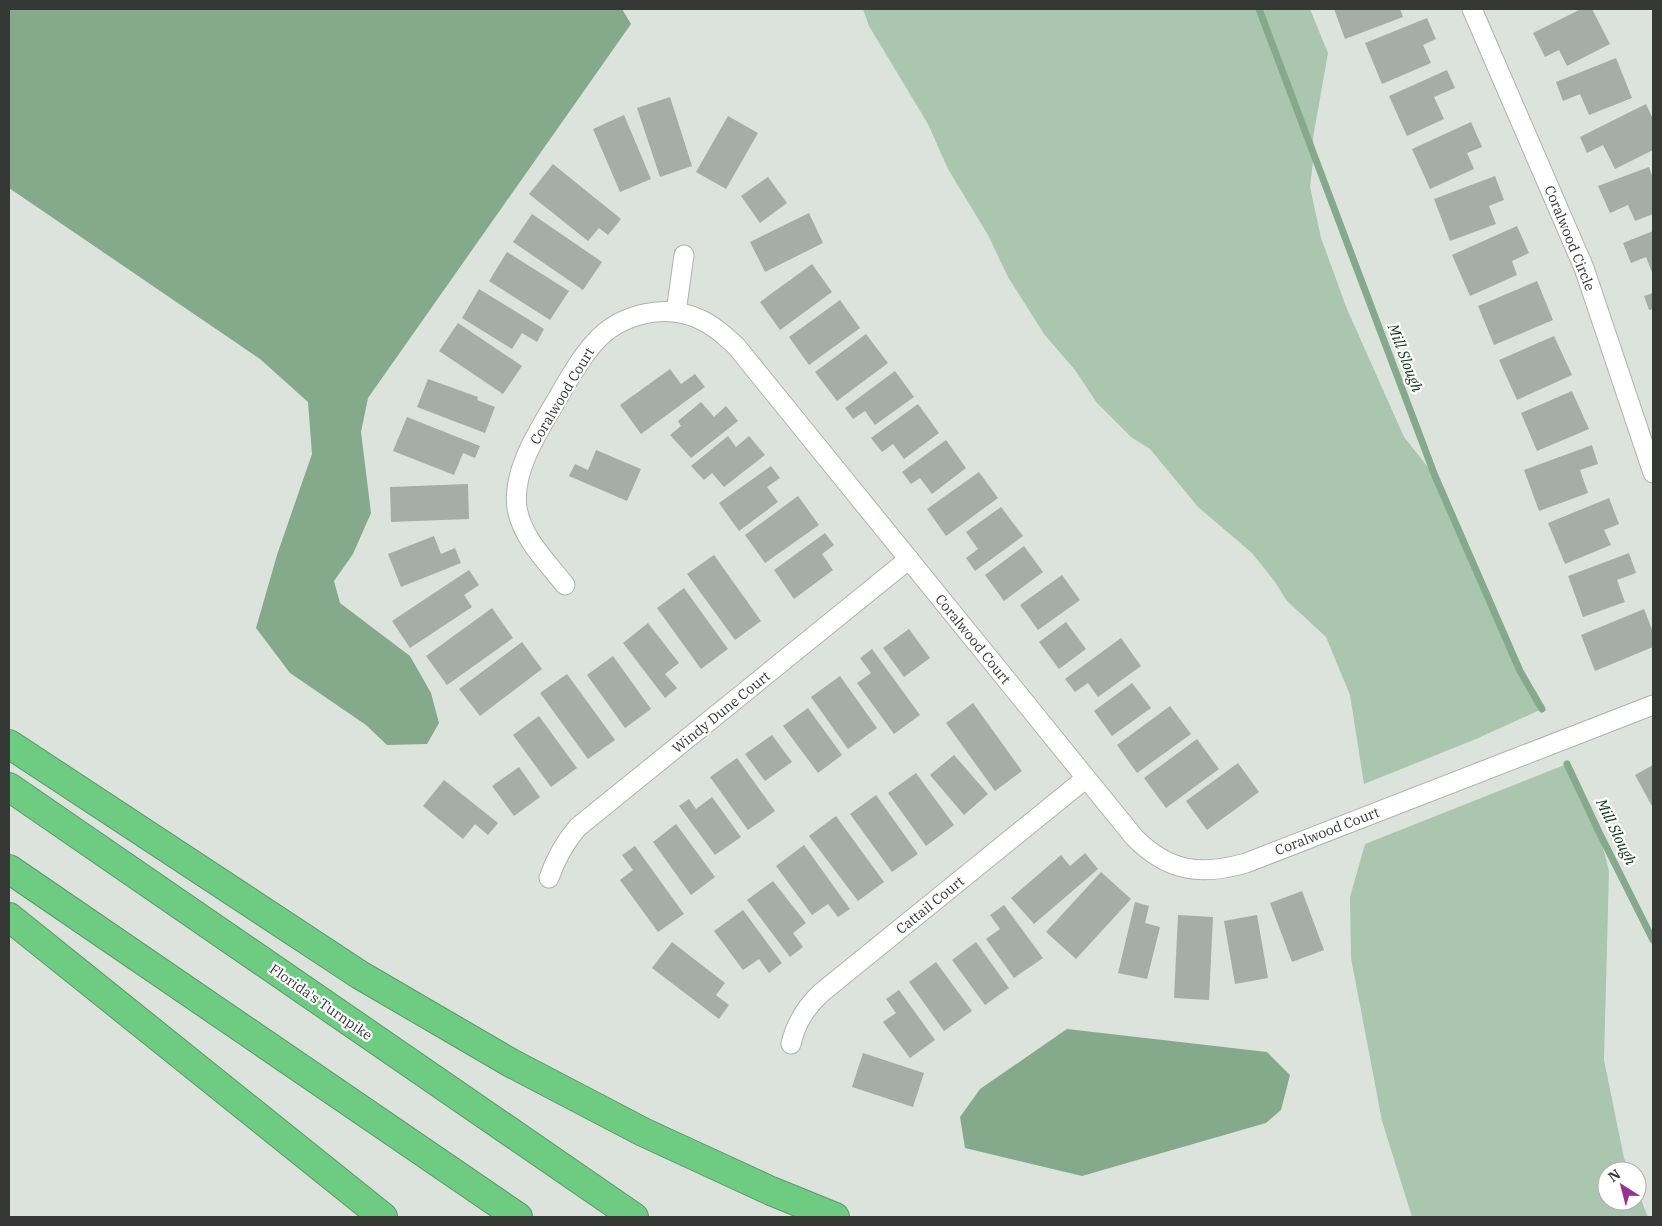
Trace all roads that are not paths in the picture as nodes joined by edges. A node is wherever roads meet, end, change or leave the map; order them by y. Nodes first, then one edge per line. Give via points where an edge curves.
1 (1472, 9) edge
2 (684, 255) dead end
3 (676, 312) junction
4 (1653, 473) edge
5 (909, 559) junction
6 (565, 585) dead end
7 (1653, 705) edge
8 (9, 744) edge
9 (1086, 779) junction
10 (9, 787) edge
11 (9, 869) edge
12 (549, 878) dead end
13 (9, 917) edge
14 (791, 1044) dead end
15 (383, 1217) edge
16 (518, 1217) edge
17 (634, 1217) edge
18 (835, 1217) edge

1 - 4 street, Coralwood Circle via 1584,268
2 - 3 street
3 - 5 street, Coralwood Court via 700,319 736,346
3 - 6 street, Coralwood Court via 631,317 596,342 575,369 541,426 524,464 517,493 520,519 525,531
5 - 9 street, Coralwood Court
5 - 12 street, Windy Dune Court via 578,827 560,851
7 - 9 street, Coralwood Court via 1228,868 1180,868 1154,856
8 - 18 highway via 360,975 511,1063 643,1132
9 - 14 street, Cattail Court via 821,993 800,1018
10 - 17 highway, Florida's Turnpike
11 - 16 highway
13 - 15 highway

